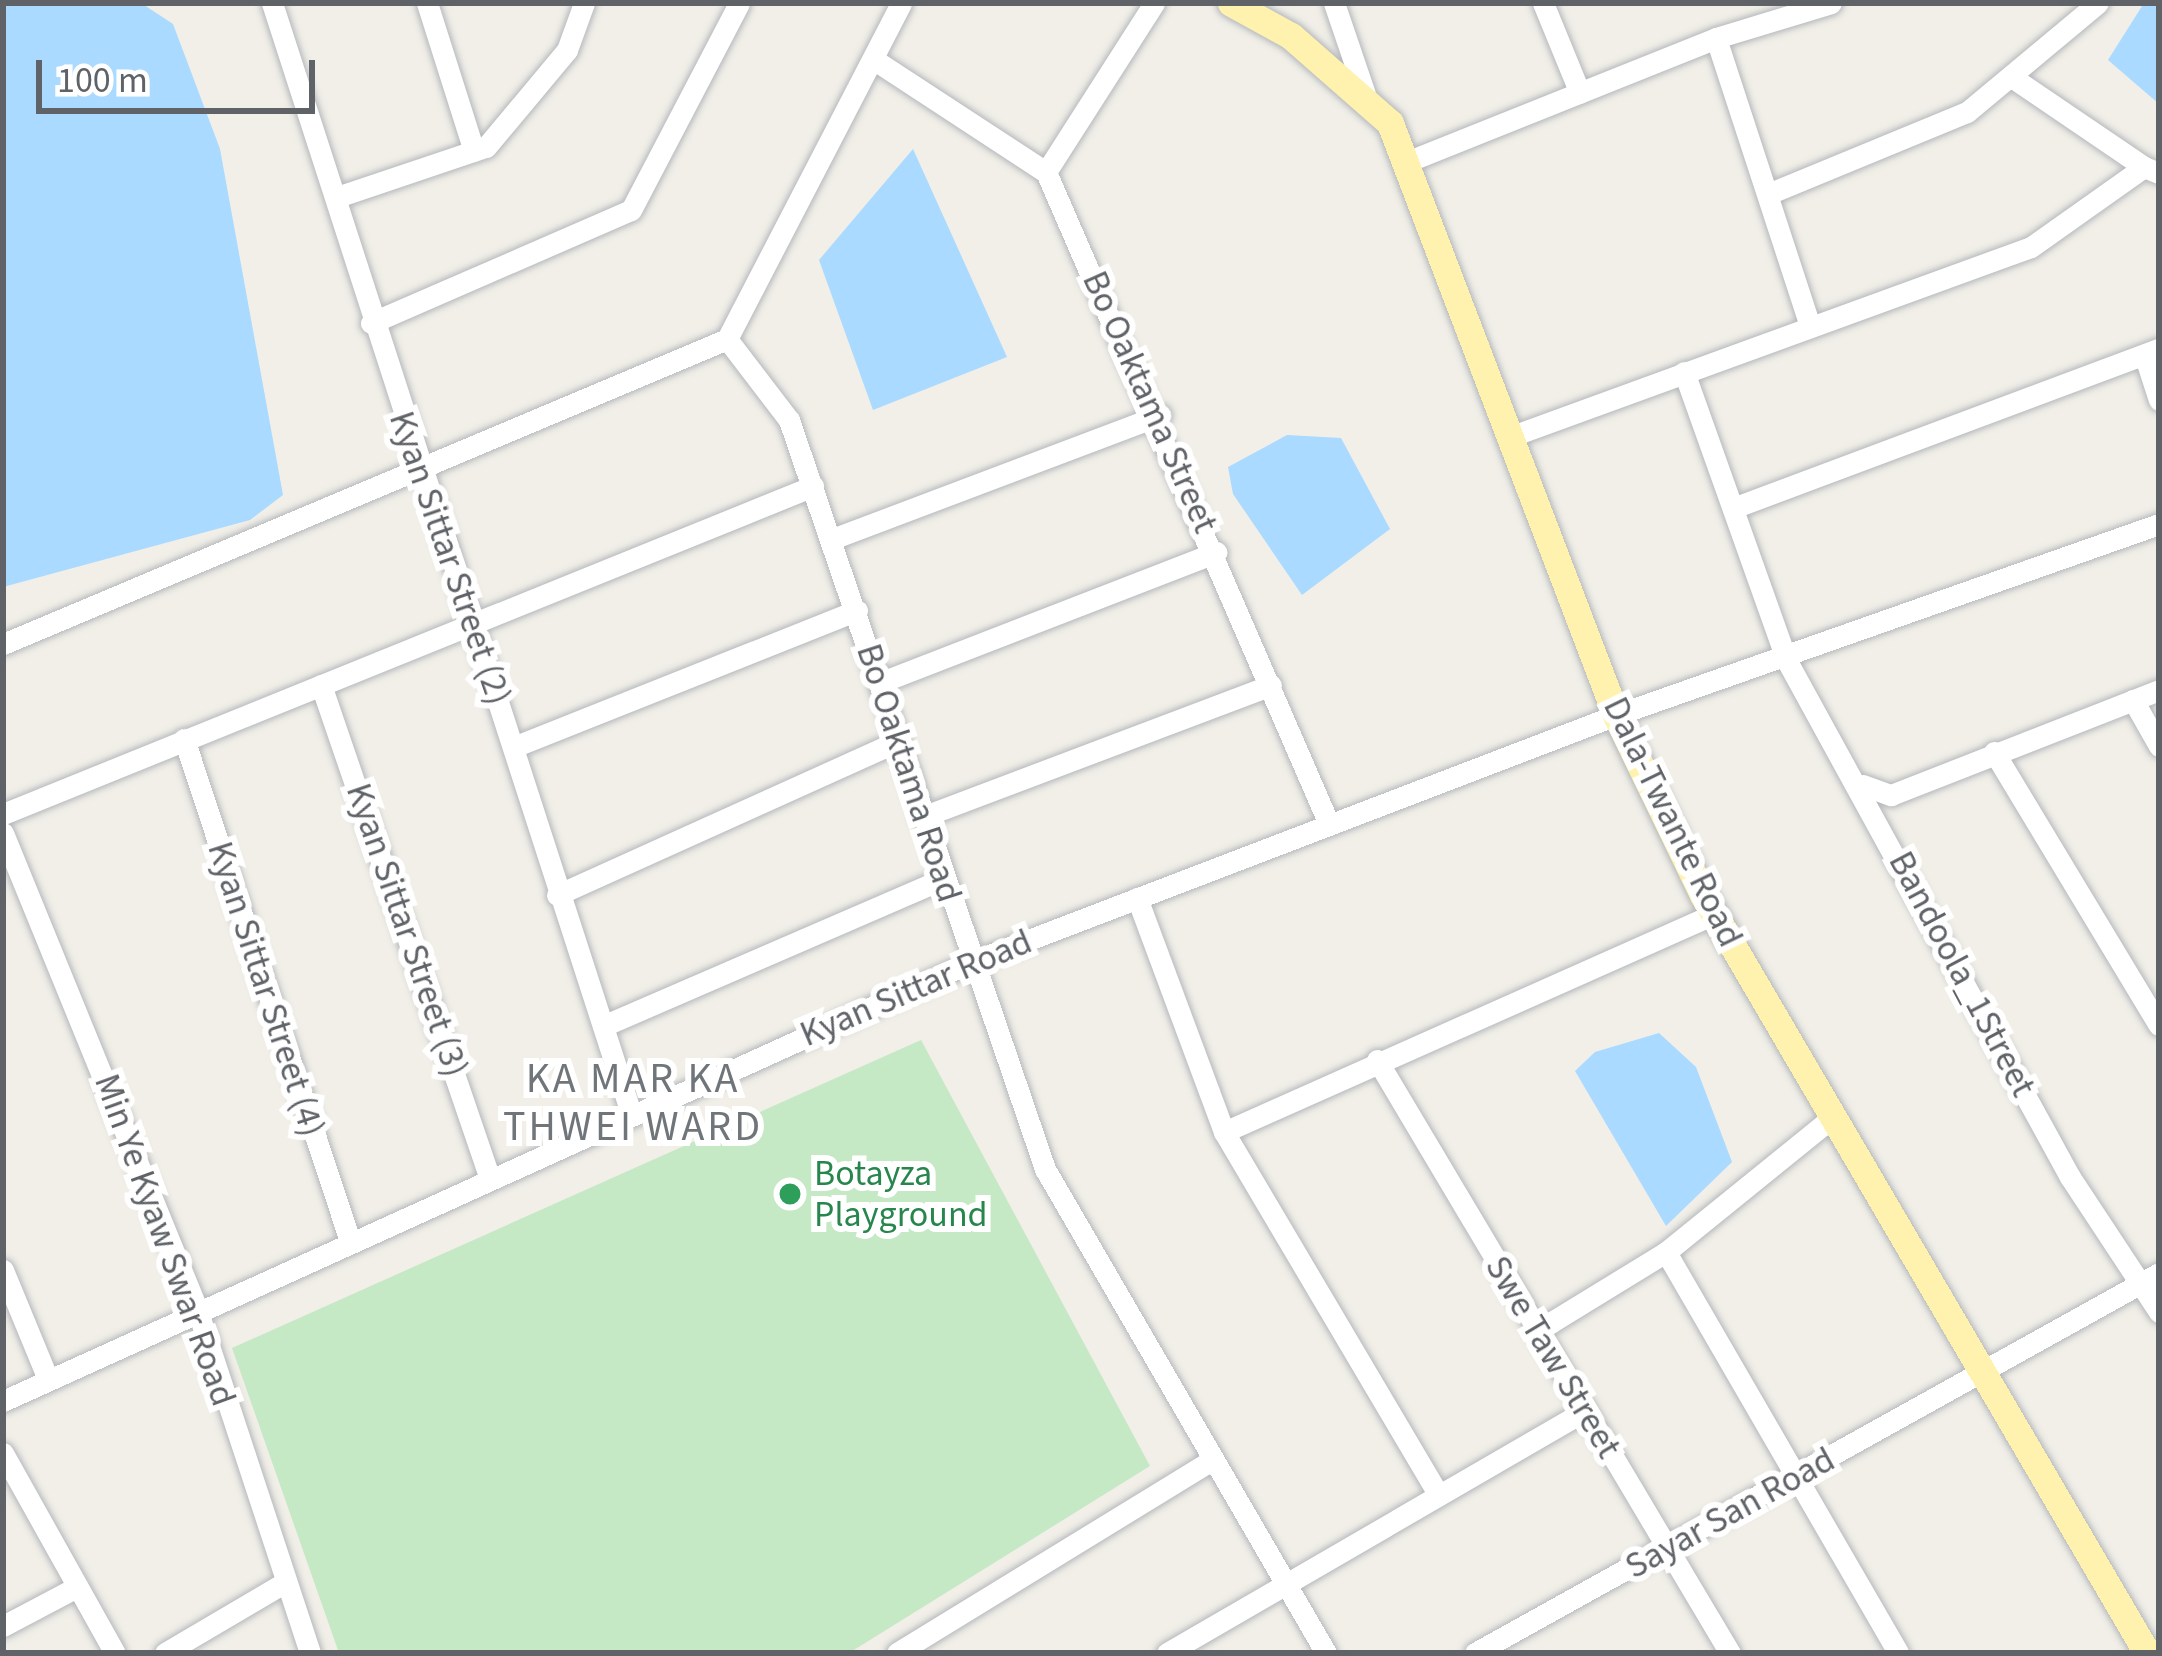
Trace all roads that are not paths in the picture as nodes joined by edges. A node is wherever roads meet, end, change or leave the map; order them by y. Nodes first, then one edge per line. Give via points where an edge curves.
1 (272, 3) edge
2 (427, 3) edge
3 (584, 3) edge
4 (739, 3) edge
5 (902, 3) edge
6 (1154, 3) edge
7 (1231, 3) edge
8 (1334, 3) edge
9 (1544, 3) edge
10 (1832, 3) edge
11 (2098, 3) edge
12 (1716, 38) junction
13 (873, 59) junction
14 (2016, 80) junction
15 (1580, 93) junction
16 (1365, 94) junction
17 (474, 152) junction
18 (1409, 161) junction
19 (2152, 170) edge
20 (1046, 172) junction
21 (1768, 194) junction
22 (337, 197) junction
23 (371, 323) junction
24 (1810, 326) junction
25 (727, 339) junction
26 (2152, 353) edge
27 (1684, 372) junction
28 (2159, 400) edge
29 (1160, 415) junction
30 (1512, 436) junction
31 (416, 471) junction
32 (813, 486) junction
33 (1732, 508) junction
34 (2159, 524) edge
35 (832, 539) junction
36 (1216, 552) junction
37 (856, 610) junction
38 (468, 620) junction
39 (3, 644) edge
40 (1787, 661) junction
41 (879, 683) junction
42 (1271, 685) junction
43 (321, 686) junction
44 (2159, 690) edge
45 (2133, 700) junction
46 (1616, 715) junction
47 (184, 739) junction
48 (898, 741) junction
49 (516, 746) junction
50 (2159, 746) edge
51 (1994, 752) junction
52 (1862, 785) junction
53 (3, 814) edge
54 (922, 818) junction
55 (1330, 824) junction
56 (3, 833) edge
57 (942, 879) junction
58 (557, 895) junction
59 (1137, 898) junction
60 (1714, 914) junction
61 (970, 962) junction
62 (2159, 1025) edge
63 (603, 1026) junction
64 (1377, 1060) junction
65 (631, 1113) junction
66 (1833, 1117) junction
67 (1224, 1132) junction
68 (488, 1176) junction
69 (349, 1238) junction
70 (1666, 1252) junction
71 (3, 1270) edge
72 (2150, 1278) edge
73 (196, 1306) junction
74 (2159, 1312) edge
75 (1537, 1331) junction
76 (1984, 1373) junction
77 (47, 1377) junction
78 (3, 1401) edge
79 (1584, 1411) junction
80 (3, 1453) edge
81 (1213, 1459) junction
82 (1802, 1474) junction
83 (1439, 1495) junction
84 (1672, 1545) junction
85 (282, 1584) junction
86 (1285, 1586) junction
87 (77, 1587) junction
88 (3, 1626) edge
89 (115, 1653) edge
90 (165, 1653) edge
91 (310, 1653) edge
92 (897, 1653) edge
93 (1167, 1653) edge
94 (1326, 1653) edge
95 (1475, 1653) edge
96 (1730, 1653) edge
97 (1898, 1653) edge
98 (2147, 1653) edge

1 - 22 street, Kyan Sittar Street (2)
2 - 17 street
3 - 17 street via 521,117
4 - 23 street via 631,210
5 - 13 street
6 - 20 street
7 - 16 main road, Dala-Twante Road
8 - 16 street
9 - 15 street
10 - 12 street
11 - 14 street
12 - 15 street
12 - 21 street
13 - 20 street
13 - 25 street
14 - 19 street
14 - 21 street
15 - 18 street
16 - 18 main road, Dala-Twante Road
17 - 22 street
18 - 30 main road, Dala-Twante Road
19 - 24 street via 2031,247
20 - 29 street, Bo Oaktama Street
21 - 24 street
22 - 23 street, Kyan Sittar Street (2)
23 - 31 street, Kyan Sittar Street (2)
24 - 27 street
25 - 31 street
25 - 32 street, Bo Oaktama Road via 789,420
26 - 28 street
26 - 33 street
27 - 30 street
27 - 33 street, Bandoola_1Street
29 - 35 street
29 - 36 street, Bo Oaktama Street
30 - 46 main road, Dala-Twante Road
31 - 38 street, Kyan Sittar Street (2)
31 - 39 street
32 - 35 street, Bo Oaktama Road
32 - 38 street
33 - 40 street, Bandoola_1Street
34 - 40 street, Kyan Sittar Road
35 - 37 street, Bo Oaktama Road
36 - 41 street
36 - 42 street, Bo Oaktama Street
37 - 41 street, Bo Oaktama Road
37 - 49 street
38 - 43 street
38 - 49 street, Kyan Sittar Street (2)
40 - 46 street, Kyan Sittar Road
40 - 52 street, Bandoola_1Street
41 - 48 street, Bo Oaktama Road
42 - 54 street
42 - 55 street, Bo Oaktama Street
43 - 47 street
43 - 68 street, Kyan Sittar Street (3)
44 - 45 street
45 - 50 street
45 - 51 street
46 - 55 street, Kyan Sittar Road
46 - 60 main road, Dala-Twante Road
47 - 53 street
47 - 69 street, Kyan Sittar Street (4)
48 - 54 street, Bo Oaktama Road
48 - 58 street
49 - 58 street, Kyan Sittar Street (2)
51 - 52 street via 1891,795
51 - 62 street
52 - 72 street, Bandoola_1Street via 2070,1177
54 - 57 street, Bo Oaktama Road
55 - 59 street, Kyan Sittar Road
56 - 73 street, Min Ye Kyaw Swar Road
57 - 61 street, Bo Oaktama Road
57 - 63 street
58 - 63 street, Kyan Sittar Street (2)
59 - 61 street, Kyan Sittar Road
59 - 67 street
60 - 64 street
60 - 66 main road, Dala-Twante Road
61 - 65 street, Kyan Sittar Road
61 - 81 street, Bo Oaktama Road via 1045,1168
63 - 65 street, Kyan Sittar Street (2)
64 - 67 street
64 - 75 street, Swe Taw Street
65 - 68 street, Kyan Sittar Road
66 - 70 street
66 - 76 main road, Dala-Twante Road
67 - 83 street
68 - 69 street, Kyan Sittar Road
69 - 73 street, Kyan Sittar Road
70 - 75 street
70 - 82 street
71 - 77 street
72 - 74 street, Bandoola_1Street
72 - 76 street, Sayar San Road
73 - 77 street, Kyan Sittar Road
73 - 85 street, Min Ye Kyaw Swar Road
75 - 79 street, Swe Taw Street
76 - 82 street, Sayar San Road
76 - 98 main road, Dala-Twante Road
77 - 78 street, Kyan Sittar Road
79 - 83 street
79 - 84 street, Swe Taw Street
80 - 87 street
81 - 86 street, Bo Oaktama Road
81 - 92 street
82 - 84 street, Sayar San Road
82 - 97 street
83 - 86 street
84 - 95 street, Sayar San Road
84 - 96 street, Swe Taw Street
85 - 90 street
85 - 91 street, Min Ye Kyaw Swar Road
86 - 93 street
86 - 94 street, Bo Oaktama Road
87 - 88 street
87 - 89 street

